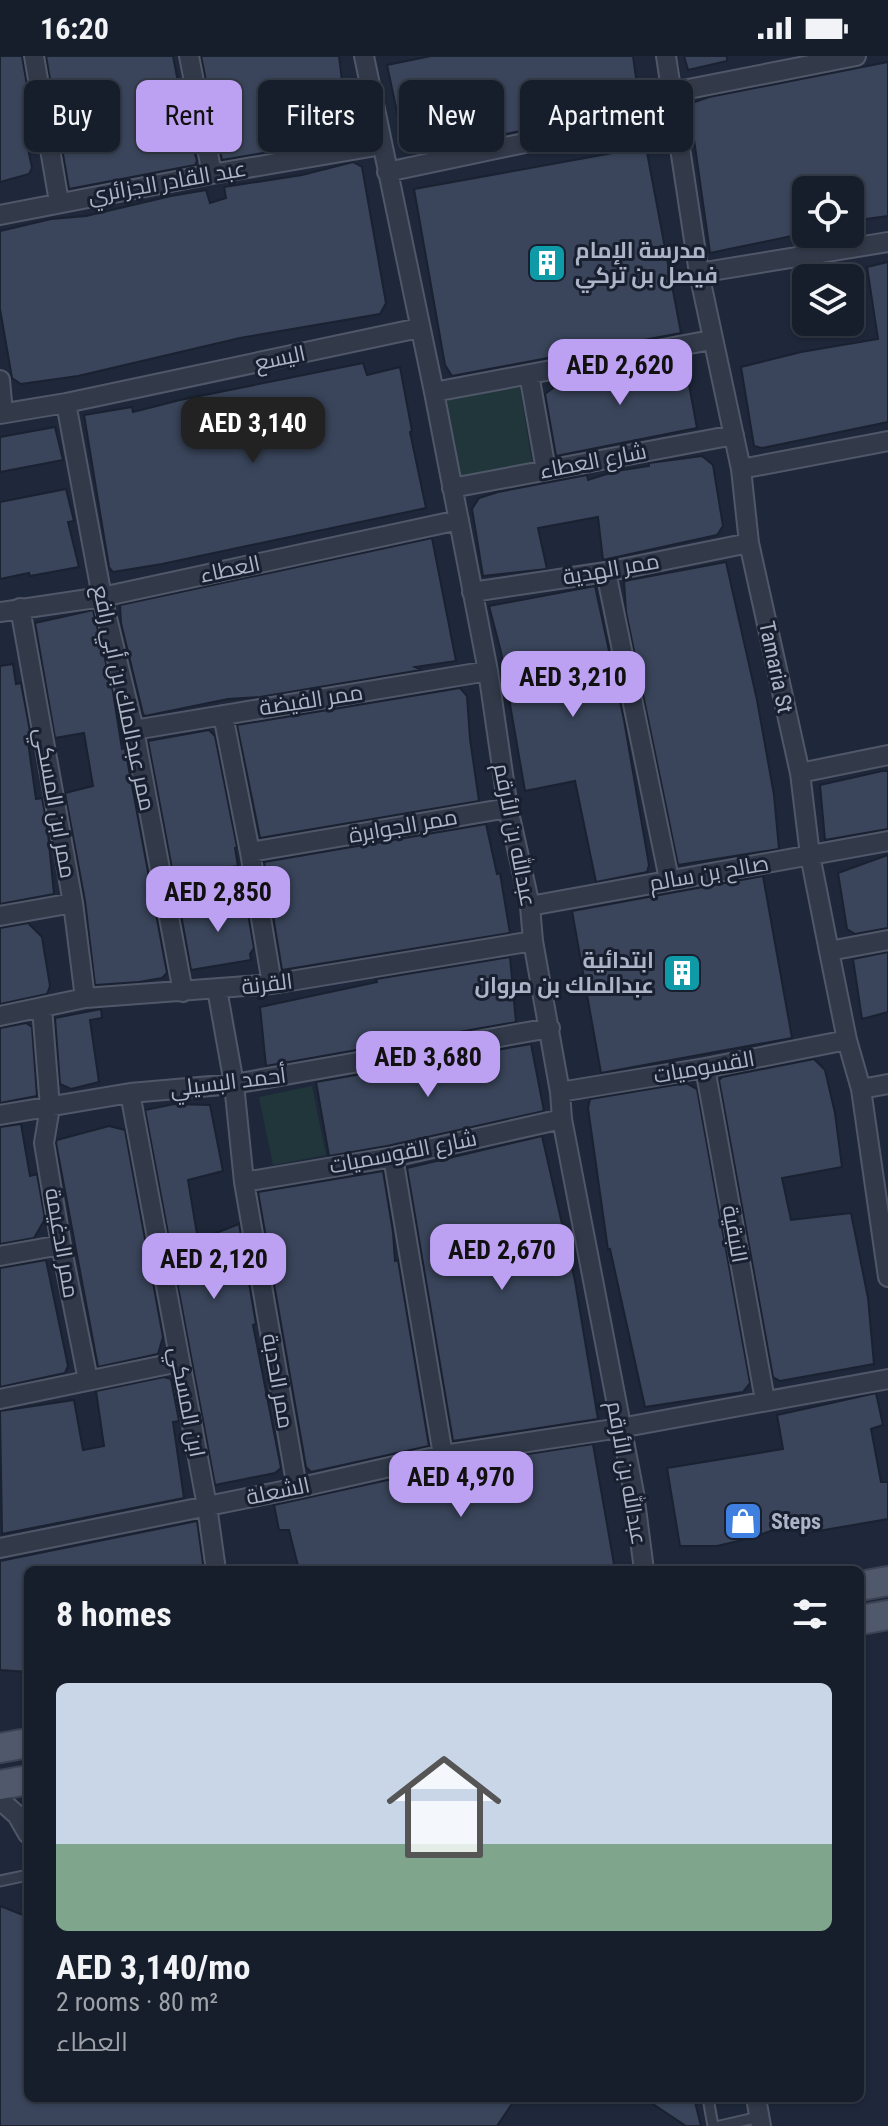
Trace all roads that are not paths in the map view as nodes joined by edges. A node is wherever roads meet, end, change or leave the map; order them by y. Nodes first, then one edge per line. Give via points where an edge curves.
1 (34, 56) edge
2 (189, 56) edge
3 (364, 56) edge
4 (666, 56) edge
5 (856, 56) edge
6 (369, 80) edge
7 (671, 80) edge
8 (693, 88) edge
9 (520, 144) edge
10 (383, 150) edge
11 (341, 152) edge
12 (682, 152) edge
13 (387, 172) junction
14 (212, 174) junction
15 (59, 202) junction
16 (0, 215) edge
17 (888, 242) edge
18 (699, 273) junction
19 (419, 328) junction
20 (711, 340) junction
21 (529, 374) junction
22 (0, 380) edge
23 (434, 392) junction
24 (66, 403) junction
25 (1, 414) edge
26 (734, 435) junction
27 (888, 441) edge
28 (741, 469) junction
29 (546, 470) junction
30 (452, 488) junction
31 (459, 520) junction
32 (749, 543) junction
33 (606, 572) junction
34 (472, 592) junction
35 (102, 597) junction
36 (20, 608) junction
37 (0, 612) edge
38 (488, 671) junction
39 (223, 715) junction
40 (134, 730) junction
41 (888, 755) edge
42 (800, 773) junction
43 (508, 808) junction
44 (888, 841) edge
45 (250, 852) junction
46 (810, 855) junction
47 (669, 879) junction
48 (73, 903) junction
49 (530, 906) junction
50 (0, 916) edge
51 (888, 940) edge
52 (533, 941) junction
53 (829, 951) junction
54 (272, 984) junction
55 (217, 989) junction
56 (183, 992) junction
57 (85, 998) junction
58 (42, 1008) junction
59 (0, 1016) edge
60 (550, 1028) junction
61 (847, 1040) junction
62 (705, 1068) junction
63 (234, 1084) junction
64 (888, 1084) edge
65 (861, 1089) junction
66 (560, 1092) junction
67 (130, 1093) junction
68 (50, 1107) junction
69 (0, 1115) edge
70 (562, 1119) junction
71 (393, 1157) junction
72 (244, 1182) junction
73 (884, 1224) edge
74 (61, 1245) junction
75 (0, 1256) edge
76 (888, 1277) edge
77 (179, 1362) junction
78 (888, 1379) edge
79 (88, 1380) junction
80 (0, 1399) edge
81 (765, 1400) junction
82 (620, 1428) junction
83 (443, 1455) junction
84 (297, 1488) junction
85 (207, 1506) junction
86 (0, 1548) edge
87 (215, 1566) edge
88 (643, 1566) edge
89 (888, 1581) edge
90 (864, 1585) edge
91 (888, 1615) edge
92 (864, 1619) edge
93 (24, 1744) edge
94 (0, 1748) edge
95 (24, 1781) edge
96 (0, 1785) edge
97 (0, 1800) edge
98 (24, 1827) edge
99 (24, 1876) edge
100 (0, 1881) edge
101 (709, 2102) edge
102 (757, 2102) edge
103 (760, 2122) edge
104 (713, 2126) edge
105 (720, 2126) edge

1 - 15 street
2 - 14 street
3 - 6 street, عبدالله بن الأرقم
4 - 7 street, Tamaria St
5 - 8 street
9 - 13 street
10 - 13 street, عبدالله بن الأرقم
11 - 14 street, عبد القادر الجزائري
12 - 18 street, Tamaria St
13 - 19 street, عبدالله بن الأرقم
14 - 15 street, عبد القادر الجزائري
15 - 16 street, عبد القادر الجزائري
17 - 18 street
18 - 20 street, Tamaria St
19 - 23 street, عبدالله بن الأرقم
19 - 24 street, اليسع
20 - 21 street
20 - 26 street, Tamaria St
21 - 23 street
21 - 29 street
22 - 25 street
23 - 30 street, عبدالله بن الأرقم
24 - 25 street, اليسع
24 - 35 street, ممر عبدالملك بن أبي رافع
26 - 28 street, Tamaria St
26 - 29 street, شارع العطاء
27 - 28 street
28 - 32 street, Tamaria St
29 - 30 street, شارع العطاء
30 - 31 street, عبدالله بن الأرقم
31 - 34 street, عبدالله بن الأرقم
31 - 35 street, العطاء
32 - 33 street, ممر الهدية
32 - 42 street, Tamaria St
33 - 34 street, ممر الهدية
33 - 47 street
34 - 38 street, عبدالله بن الأرقم
35 - 36 street, العطاء
35 - 40 street, ممر عبدالملك بن أبي رافع
36 - 37 street, العطاء
36 - 48 street, ممر ابن المسكي
38 - 39 street, ممر الفيضة
38 - 43 street, عبدالله بن الأرقم
39 - 40 street, ممر الفيضة
39 - 45 street
40 - 56 street, ممر عبدالملك بن أبي رافع
41 - 42 street
42 - 46 street, Tamaria St
43 - 45 street, ممر الجوابرة
43 - 49 street, عبدالله بن الأرقم
44 - 46 street, صالح بن سالم
45 - 54 street
46 - 47 street, صالح بن سالم
46 - 53 street, Tamaria St
47 - 49 street, صالح بن سالم
48 - 50 street
48 - 57 street, ممر ابن المسكي
49 - 52 street, عبدالله بن الأرقم
51 - 53 street
52 - 54 street, القرنة
52 - 60 street, عبدالله بن الأرقم
53 - 61 street, Tamaria St
54 - 55 street, القرنة
55 - 56 street, القرنة
55 - 63 street, ممر الحدبة
56 - 57 street, القرنة
57 - 58 street, القرنة
58 - 59 street, القرنة
58 - 68 street, ممر الدغيمة
60 - 63 street, أحمد البسيلي
60 - 66 street, عبدالله بن الأرقم
61 - 62 street, القسوميات
61 - 65 street, Tamaria St
62 - 66 street, القسوميات
62 - 81 street, النبقية
63 - 67 street, أحمد البسيلي
63 - 72 street, ممر الحدبة
64 - 65 street
65 - 73 street, Tamaria St
66 - 70 street, عبدالله بن الأرقم
67 - 68 street, أحمد البسيلي
67 - 77 street, ابن المسكي
68 - 69 street, أحمد البسيلي
68 - 74 street, ممر الدغيمة via 44,1143
70 - 71 street, شارع القوسميات
70 - 82 street, عبدالله بن الأرقم
71 - 72 street, شارع القوسميات
71 - 83 street
72 - 84 street, ممر الحدبة
73 - 76 street, Tamaria St
74 - 75 street
74 - 79 street, ممر الدغيمة
77 - 79 street
77 - 85 street, ابن المسكي
78 - 81 street, الشعلة
79 - 80 street
81 - 82 street, الشعلة
82 - 83 street, الشعلة
82 - 88 street, عبدالله بن الأرقم
83 - 84 street, الشعلة
84 - 85 street, الشعلة
85 - 86 street, الشعلة
85 - 87 street, ابن المسكي
89 - 90 main road
91 - 92 main road
93 - 94 main road
95 - 96 main road
97 - 98 street
99 - 100 lane
101 - 104 lane
102 - 103 street
103 - 105 lane

